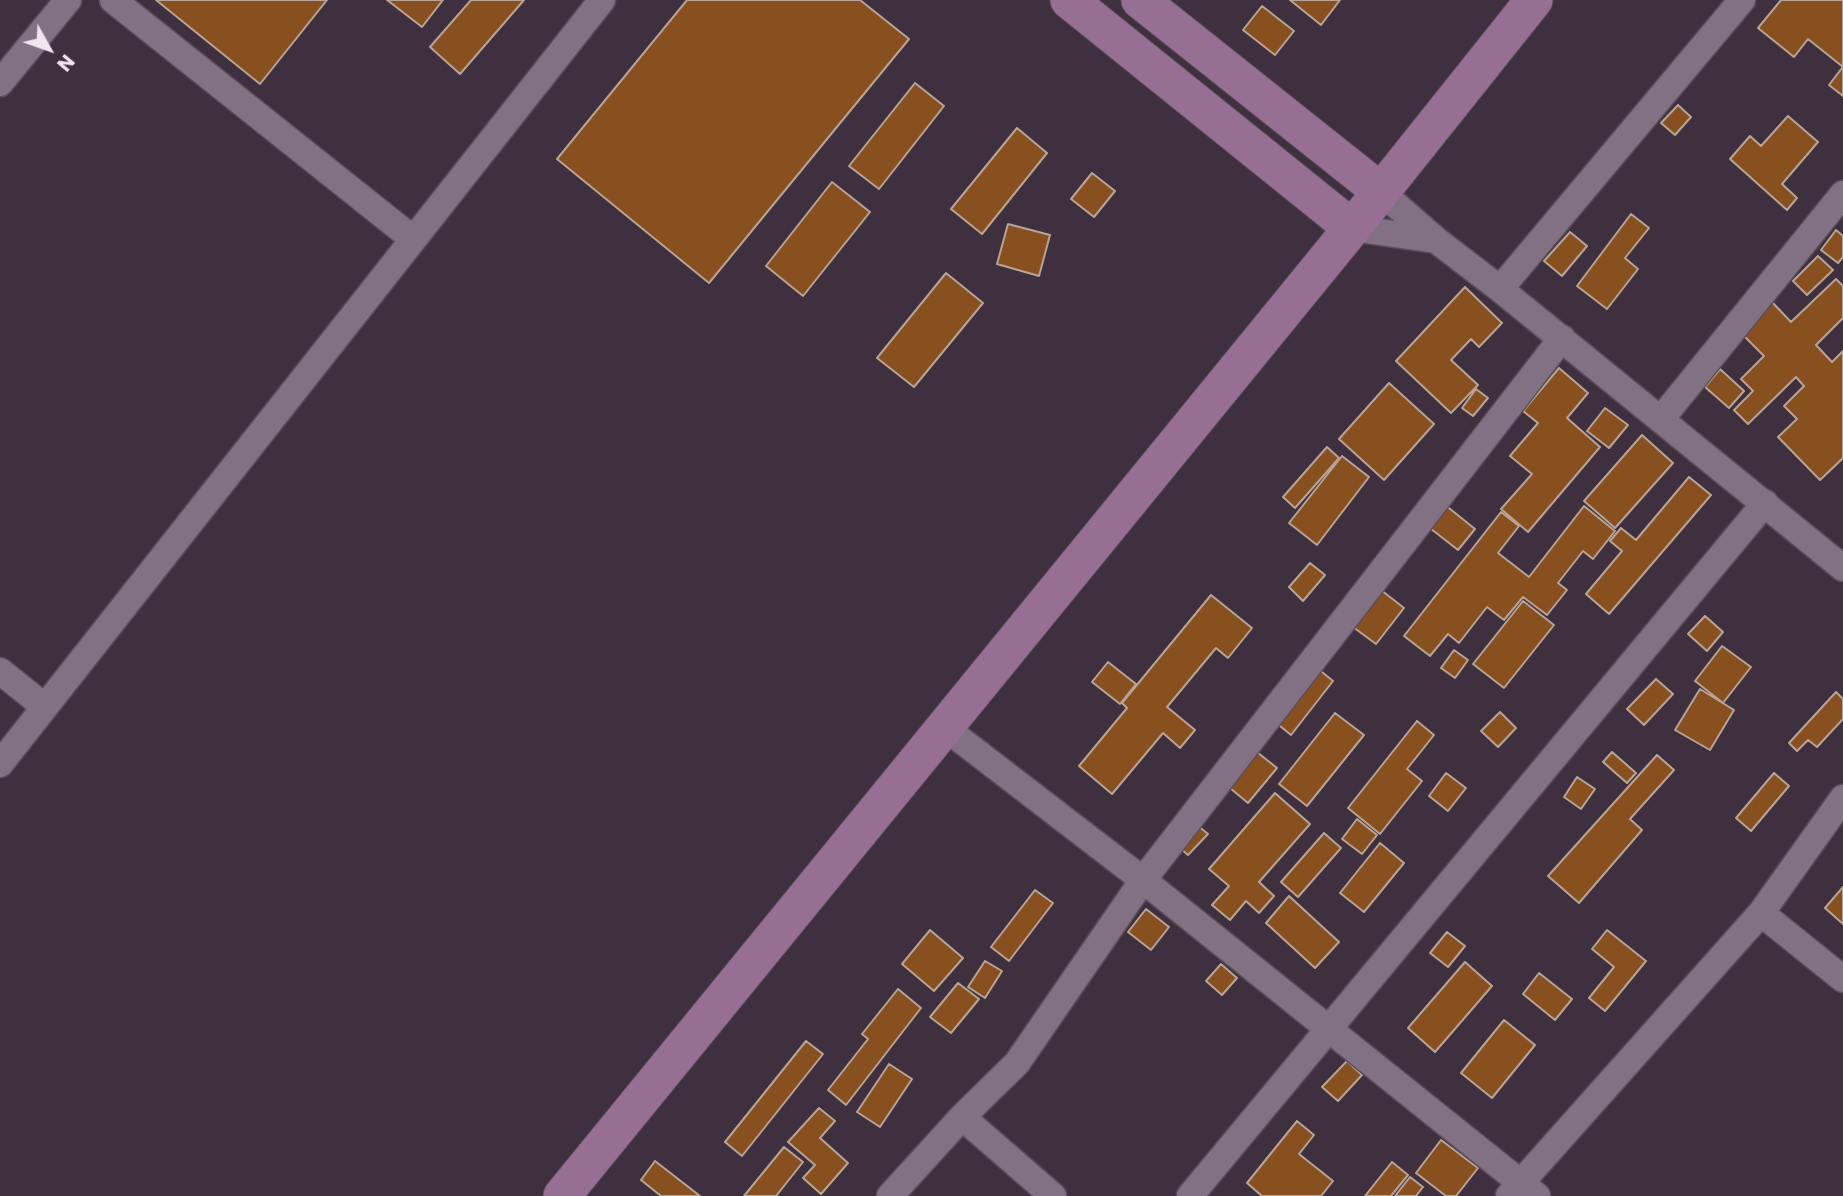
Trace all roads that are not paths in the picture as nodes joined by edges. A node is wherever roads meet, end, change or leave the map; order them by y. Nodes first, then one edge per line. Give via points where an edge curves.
1 (68, 0) edge
2 (113, 0) edge
3 (602, 0) edge
4 (1069, 0) edge
5 (1140, 0) edge
6 (1534, 0) edge
7 (1742, 0) edge
8 (0, 83) edge
9 (1380, 191) junction
10 (1843, 194) edge
11 (1352, 228) junction
12 (413, 239) junction
13 (1436, 240) junction
14 (1500, 289) junction
15 (1562, 338) junction
16 (1661, 419) junction
17 (1765, 503) junction
18 (1840, 560) edge
19 (0, 671) edge
20 (45, 706) junction
21 (944, 727) junction
22 (0, 764) edge
23 (1843, 798) edge
24 (1143, 880) junction
25 (1761, 913) junction
26 (1843, 979) edge
27 (1328, 1029) junction
28 (961, 1117) junction
29 (1522, 1191) edge
30 (562, 1196) edge
31 (890, 1196) edge
32 (1053, 1196) edge
33 (1190, 1196) edge

1 - 8 street
2 - 12 street
3 - 12 street
4 - 11 street
5 - 9 street
6 - 9 street
7 - 14 street
9 - 11 street
9 - 13 street
10 - 16 street
11 - 13 street
11 - 21 street
12 - 20 street
13 - 14 street
14 - 15 street
15 - 16 street
15 - 24 street
16 - 17 street
17 - 18 street
17 - 27 street
19 - 20 street
20 - 22 street
21 - 24 street
21 - 30 street
23 - 25 street
24 - 27 street
24 - 28 street via 1017,1063
25 - 26 street
25 - 29 street
27 - 29 street
27 - 33 street
28 - 31 street
28 - 32 street

